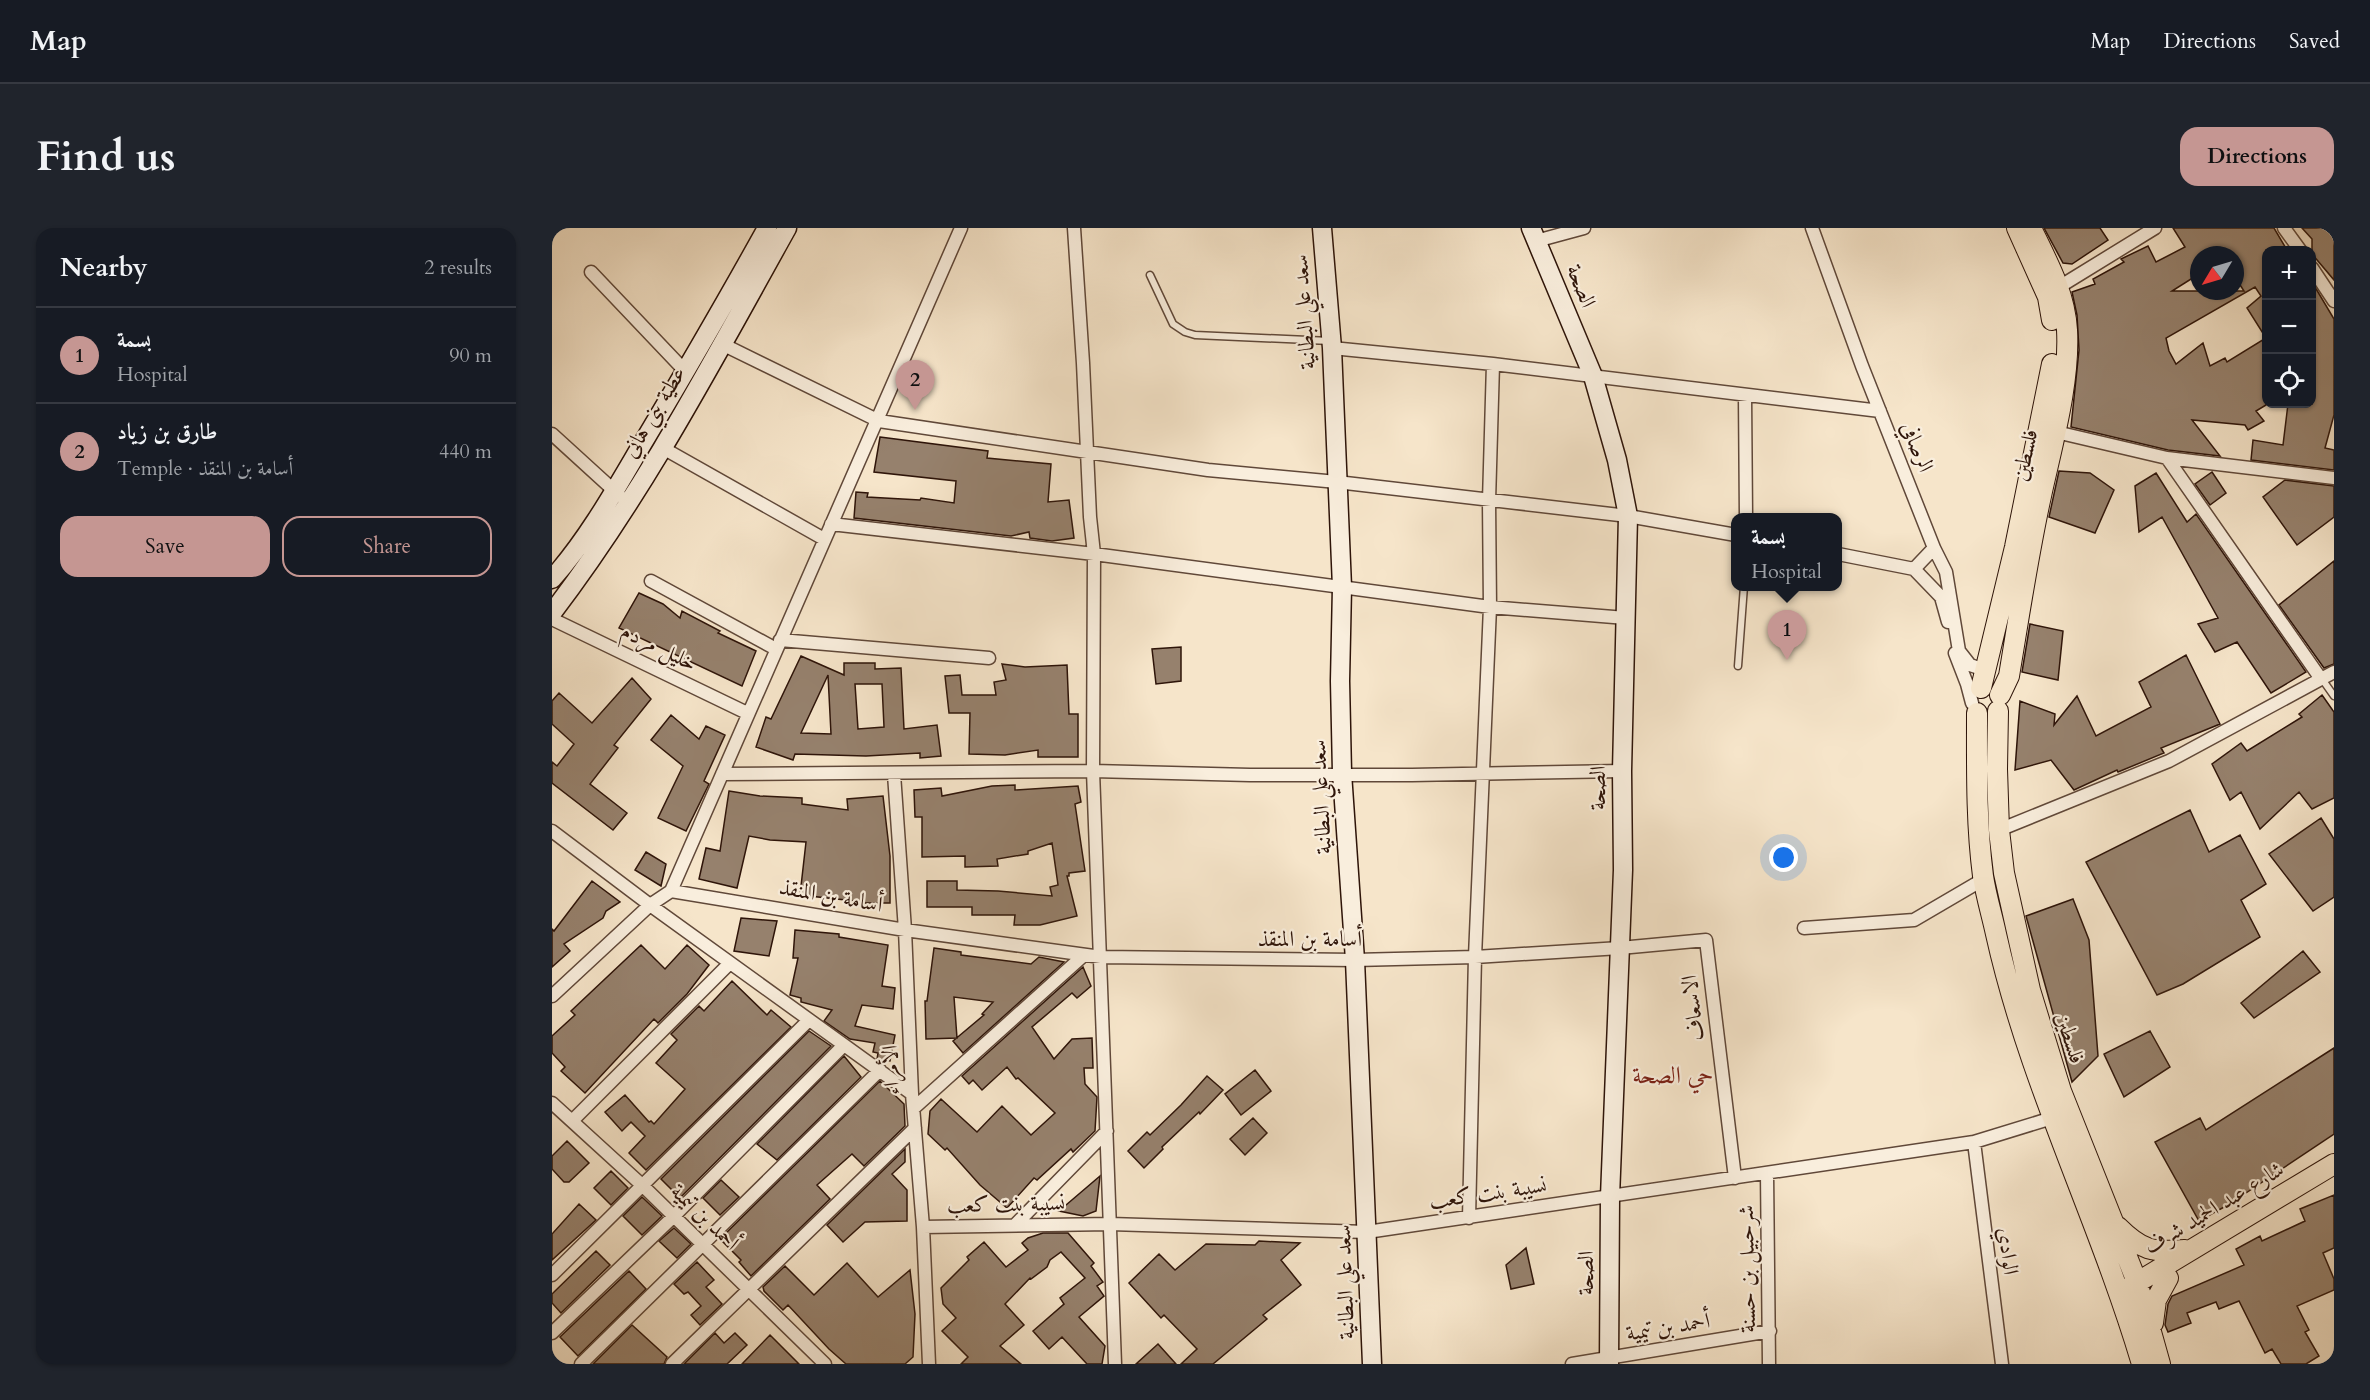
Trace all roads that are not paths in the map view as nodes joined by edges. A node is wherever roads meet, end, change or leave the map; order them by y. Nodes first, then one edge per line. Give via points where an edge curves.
1 (766, 228) edge
2 (787, 228) edge
3 (961, 228) edge
4 (1074, 228) edge
5 (1322, 228) edge
6 (1584, 228) edge
7 (1812, 228) edge
8 (2017, 228) edge
9 (2031, 228) edge
10 (2155, 228) edge
11 (2284, 228) edge
12 (1534, 235) edge
13 (2297, 246) edge
14 (591, 272) dead end
15 (2316, 274) edge
16 (1150, 275) dead end
17 (2059, 287) junction
18 (2334, 301) edge
19 (722, 344) junction
20 (1331, 344) junction
21 (1494, 364) junction
22 (686, 372) junction
23 (1593, 376) junction
24 (1745, 395) junction
25 (1880, 411) junction
26 (879, 421) junction
27 (2056, 432) junction
28 (552, 434) edge
29 (661, 447) junction
30 (1086, 453) junction
31 (2167, 458) junction
32 (2334, 478) edge
33 (1337, 482) junction
34 (621, 497) junction
35 (1488, 501) junction
36 (1746, 513) edge
37 (1628, 516) junction
38 (831, 524) junction
39 (1731, 534) edge
40 (824, 539) junction
41 (1934, 548) junction
42 (1094, 554) junction
43 (1842, 555) edge
44 (1914, 569) junction
45 (552, 579) edge
46 (651, 581) dead end
47 (1342, 587) junction
48 (1744, 591) edge
49 (1490, 608) junction
50 (552, 613) edge
51 (1626, 618) junction
52 (552, 619) edge
53 (778, 644) junction
54 (989, 658) dead end
55 (1738, 666) dead end
56 (1987, 668) junction
57 (2334, 672) edge
58 (2321, 679) junction
59 (2334, 696) edge
60 (1977, 701) junction
61 (1999, 703) junction
62 (747, 713) junction
63 (1093, 771) junction
64 (1622, 771) junction
65 (1342, 773) junction
66 (722, 774) junction
67 (894, 774) junction
68 (1484, 774) junction
69 (1999, 830) junction
70 (552, 831) edge
71 (1984, 879) junction
72 (671, 891) junction
73 (650, 905) junction
74 (1804, 928) dead end
75 (905, 930) junction
76 (1706, 940) joint
77 (1620, 948) junction
78 (1084, 955) junction
79 (1101, 957) junction
80 (1475, 957) junction
81 (1354, 960) junction
82 (730, 963) junction
83 (552, 996) edge
84 (809, 1020) junction
85 (844, 1045) junction
86 (880, 1070) junction
87 (912, 1094) junction
88 (552, 1103) edge
89 (914, 1108) junction
90 (2052, 1118) junction
91 (572, 1121) junction
92 (915, 1128) junction
93 (1107, 1131) junction
94 (1974, 1142) junction
95 (2334, 1164) edge
96 (1767, 1173) junction
97 (2334, 1176) edge
98 (1735, 1178) junction
99 (644, 1186) junction
100 (1610, 1197) junction
101 (673, 1216) junction
102 (1469, 1218) junction
103 (2113, 1223) junction
104 (1110, 1224) junction
105 (1016, 1225) junction
106 (923, 1227) junction
107 (1367, 1232) junction
108 (704, 1245) junction
109 (2188, 1250) junction
110 (552, 1275) edge
111 (2168, 1278) junction
112 (748, 1288) junction
113 (2140, 1289) junction
114 (2122, 1300) junction
115 (1770, 1331) junction
116 (552, 1333) edge
117 (2154, 1338) junction
118 (1609, 1361) edge
119 (581, 1364) edge
120 (672, 1364) edge
121 (825, 1364) edge
122 (929, 1364) edge
123 (1115, 1364) edge
124 (1372, 1364) edge
125 (1572, 1364) edge
126 (1769, 1364) edge
127 (2002, 1364) edge
128 (2142, 1364) edge
129 (2160, 1364) edge

1 - 22 main road
2 - 19 main road, عطية بني هاني
3 - 26 street
4 - 30 street
5 - 20 main road, سعد علي البطانية
6 - 12 street
7 - 25 street, الرصافي
8 - 56 main road, فلسطين via 2048,297 2054,329 2053,352
9 - 17 main road, فلسطين
10 - 17 street
11 - 13 street
12 - 23 main road, الصحة
14 - 22 street
15 - 18 street
16 - 20 lane via 1173,324 1185,332
17 - 27 main road, فلسطين via 2067,331
19 - 26 street
19 - 29 main road, عطية بني هاني
20 - 21 street
20 - 33 main road, سعد علي البطانية
21 - 23 street
21 - 35 street
22 - 34 main road
23 - 24 street
23 - 37 main road, الصحة
24 - 25 street
24 - 36 street
25 - 41 street, الرصافي
26 - 30 street
26 - 38 street
27 - 31 street
27 - 61 main road, فلسطين via 2040,499 2009,676
28 - 34 street
29 - 34 main road, عطية بني هاني
29 - 40 street
30 - 33 street
30 - 42 street
31 - 32 street
31 - 58 street
33 - 35 street
33 - 47 main road, سعد علي البطانية
34 - 45 main road
34 - 50 main road, عطية بني هاني via 582,573
35 - 37 street
35 - 49 street
37 - 39 street
37 - 51 main road, الصحة
38 - 40 street
38 - 42 street
40 - 53 street
41 - 44 street
41 - 56 street, الرصافي via 1946,572 1959,651 1970,664
42 - 47 street
42 - 63 street
43 - 44 street
44 - 60 street via 1941,597 1955,653
46 - 53 street
47 - 49 street
47 - 65 main road, سعد علي البطانية
48 - 55 lane
49 - 51 street
49 - 68 street
51 - 64 main road, الصحة
52 - 62 street, خليل مردم
53 - 54 street
53 - 62 street
56 - 60 main road, فلسطين
57 - 58 street
58 - 59 lane
58 - 69 street via 2169,761
60 - 61 main road via 1988,717
60 - 61 main road via 1991,687
60 - 71 main road, فلسطين via 1978,834
61 - 69 main road, فلسطين
62 - 66 street
63 - 65 street
63 - 67 street
63 - 79 street
64 - 68 street
64 - 77 main road, الصحة
65 - 68 street
65 - 81 main road, سعد علي البطانية
66 - 67 street
66 - 72 street
67 - 75 street, الأمراء
68 - 80 street
69 - 103 main road, فلسطين via 2004,873 2030,990 2061,1091
70 - 73 street
71 - 74 street via 1914,921
71 - 90 main road, فلسطين via 2018,1023
72 - 73 street
72 - 75 street, أسامة بن المنقذ
73 - 82 street
73 - 83 street
75 - 78 street, أسامة بن المنقذ
75 - 87 street, الأمراء
76 - 77 street, أسامة بن المنقذ
76 - 98 street, الاسعاف
77 - 80 street, أسامة بن المنقذ
77 - 100 main road, الصحة
78 - 79 street, أسامة بن المنقذ
78 - 89 street
79 - 81 street, أسامة بن المنقذ
79 - 93 street
80 - 81 street, أسامة بن المنقذ
80 - 102 street
81 - 107 main road, سعد علي البطانية
82 - 84 street
82 - 91 street
84 - 85 street
84 - 99 street
85 - 86 street
85 - 101 street
86 - 87 street
86 - 108 street
87 - 89 street, الأمراء
88 - 91 street, أحمد بن تيمية
89 - 92 street, الأمراء
90 - 94 street, نسيبة بنت كعب
90 - 114 main road, فلسطين
91 - 99 street, أحمد بن تيمية
92 - 106 street, الأمراء
92 - 112 street
93 - 104 street
93 - 105 street
94 - 96 street, نسيبة بنت كعب
94 - 127 street, الوادي
95 - 109 main road, شارع عبد الحميد شرف
96 - 98 street, نسيبة بنت كعب
96 - 115 street, شرحبيل بن حسنة
97 - 111 main road, شارع عبد الحميد شرف
98 - 100 street, نسيبة بنت كعب
99 - 101 street, أحمد بن تيمية
99 - 110 street
100 - 102 street, نسيبة بنت كعب
100 - 118 main road, الصحة
101 - 108 street, أحمد بن تيمية
101 - 116 street
102 - 107 street, نسيبة بنت كعب
103 - 109 main road via 2145,1249
103 - 113 main road, فلسطين
104 - 105 street, نسيبة بنت كعب
104 - 107 street, نسيبة بنت كعب
104 - 123 street
105 - 106 street, نسيبة بنت كعب
106 - 122 street, الأمراء
107 - 124 main road, سعد علي البطانية
108 - 112 street, أحمد بن تيمية
108 - 119 street
109 - 113 main road, شارع عبد الحميد شرف
111 - 113 main road, شارع عبد الحميد شرف
111 - 117 main road via 2154,1307
112 - 120 street
112 - 121 street, أحمد بن تيمية
113 - 114 main road, شارع عبد الحميد شرف
113 - 117 main road, فلسطين
114 - 128 main road, فلسطين
115 - 118 street, أحمد بن تيمية
115 - 126 street, شرحبيل بن حسنة
117 - 129 main road, فلسطين
118 - 125 street, أحمد بن تيمية

